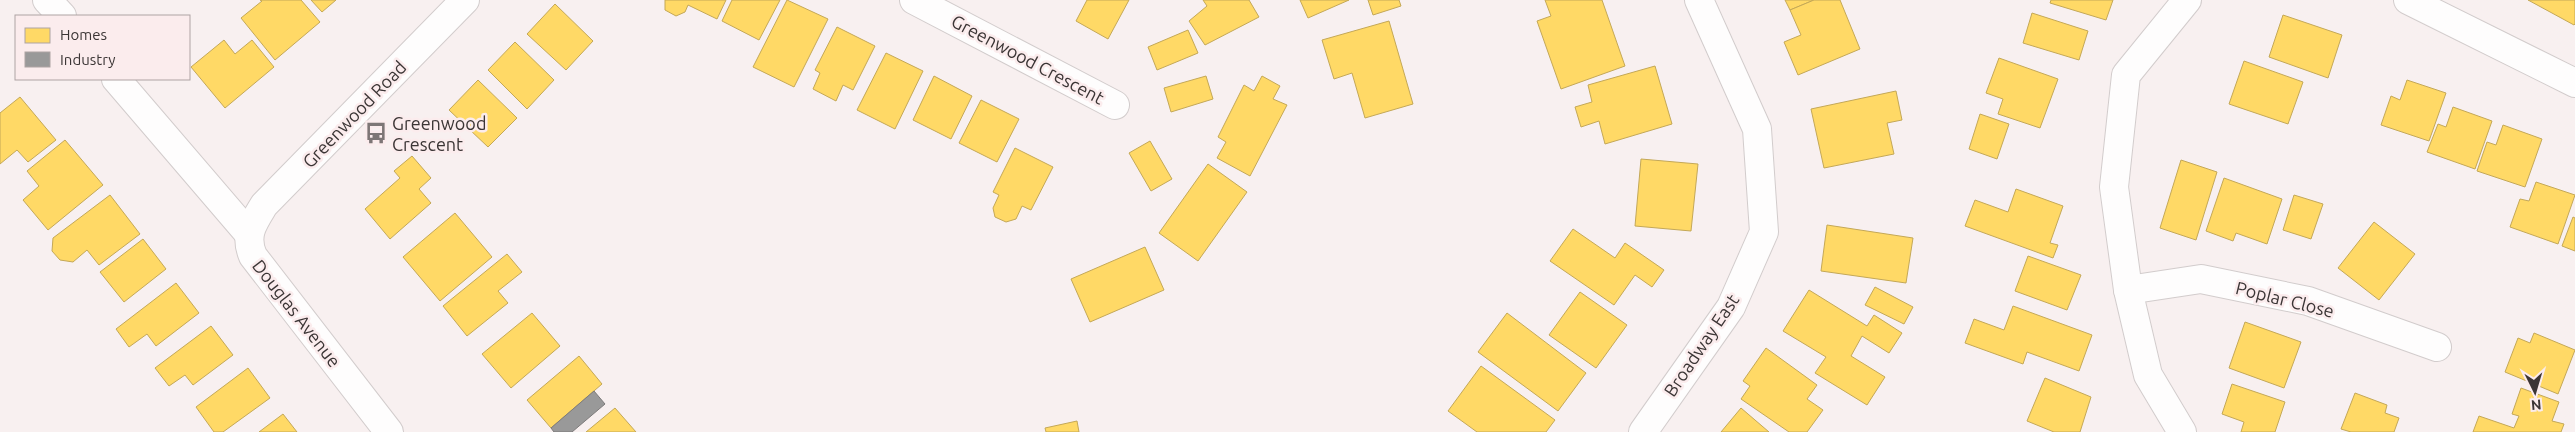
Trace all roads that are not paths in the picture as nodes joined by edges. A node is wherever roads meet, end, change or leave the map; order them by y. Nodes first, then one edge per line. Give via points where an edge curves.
1 (48, 0) edge
2 (465, 0) edge
3 (914, 0) edge
4 (1699, 0) edge
5 (2187, 0) edge
6 (2408, 0) edge
7 (61, 15) edge
8 (117, 80) edge
9 (2575, 82) edge
10 (1115, 105) dead end
11 (248, 232) junction
12 (2128, 290) junction
13 (2437, 347) dead end
14 (389, 432) edge
15 (1642, 432) edge
16 (2182, 432) edge

1 - 7 street
2 - 11 street, Greenwood Road via 264,205
3 - 10 street, Greenwood Crescent
4 - 15 street, Broadway East via 1758,129 1764,232 1731,307
5 - 12 street via 2126,75 2114,187
6 - 9 street
8 - 11 street, Douglas Avenue
11 - 14 street, Douglas Avenue via 248,245 253,256
12 - 13 street, Poplar Close via 2202,279 2308,301
12 - 16 street via 2148,375

